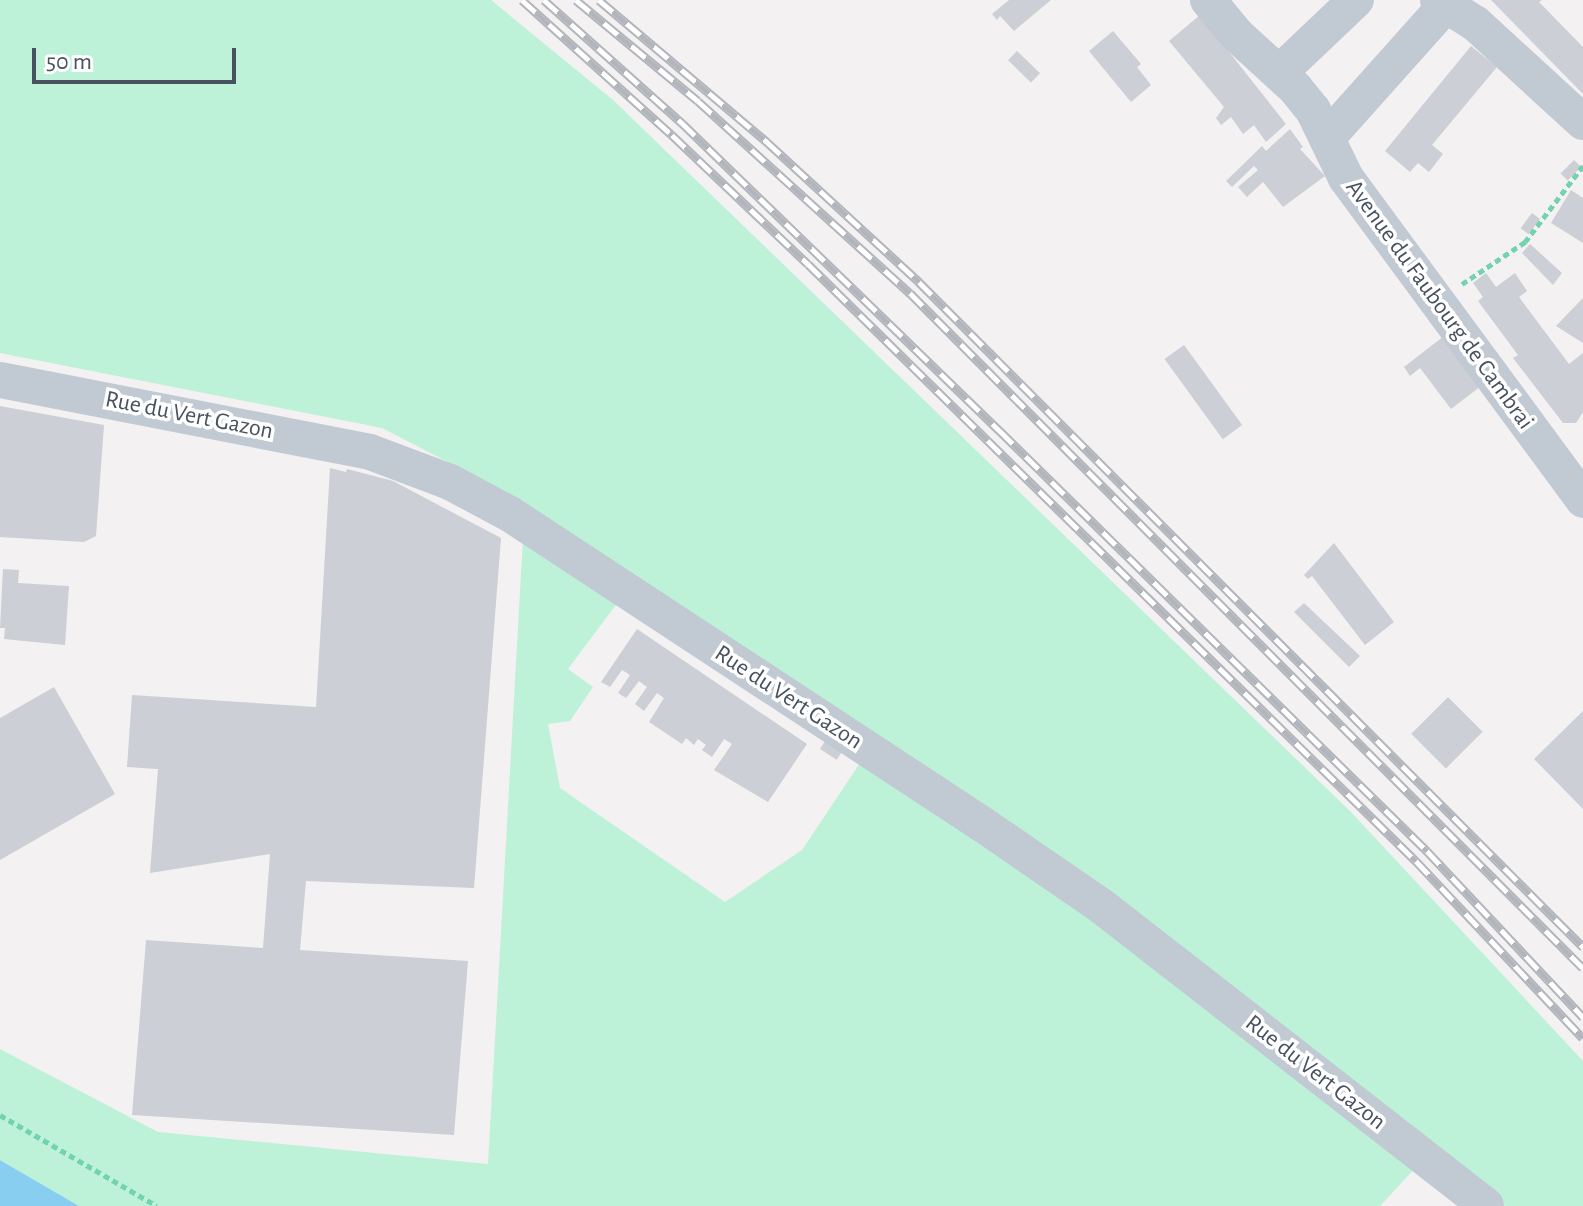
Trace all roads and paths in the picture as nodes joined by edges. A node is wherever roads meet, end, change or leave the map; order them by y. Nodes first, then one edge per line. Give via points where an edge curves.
1 (1208, 0) edge
2 (1356, 0) edge
3 (1442, 2) edge
4 (1279, 73) junction
5 (1583, 122) edge
6 (1327, 138) junction
7 (1583, 166) edge
8 (1436, 301) junction
9 (0, 380) edge
10 (1583, 500) edge
11 (0, 1115) edge
12 (157, 1206) edge
13 (1486, 1206) edge

1 - 4 street, Avenue du Faubourg de Cambrai
2 - 4 street
3 - 5 street via 1476,24
3 - 6 street
4 - 6 street, Avenue du Faubourg de Cambrai via 1304,99
6 - 8 street, Avenue du Faubourg de Cambrai via 1346,178
7 - 8 path via 1525,242
8 - 10 street, Avenue du Faubourg de Cambrai
9 - 13 street, Rue du Vert Gazon via 370,452 450,482 510,514 1100,905
11 - 12 path

